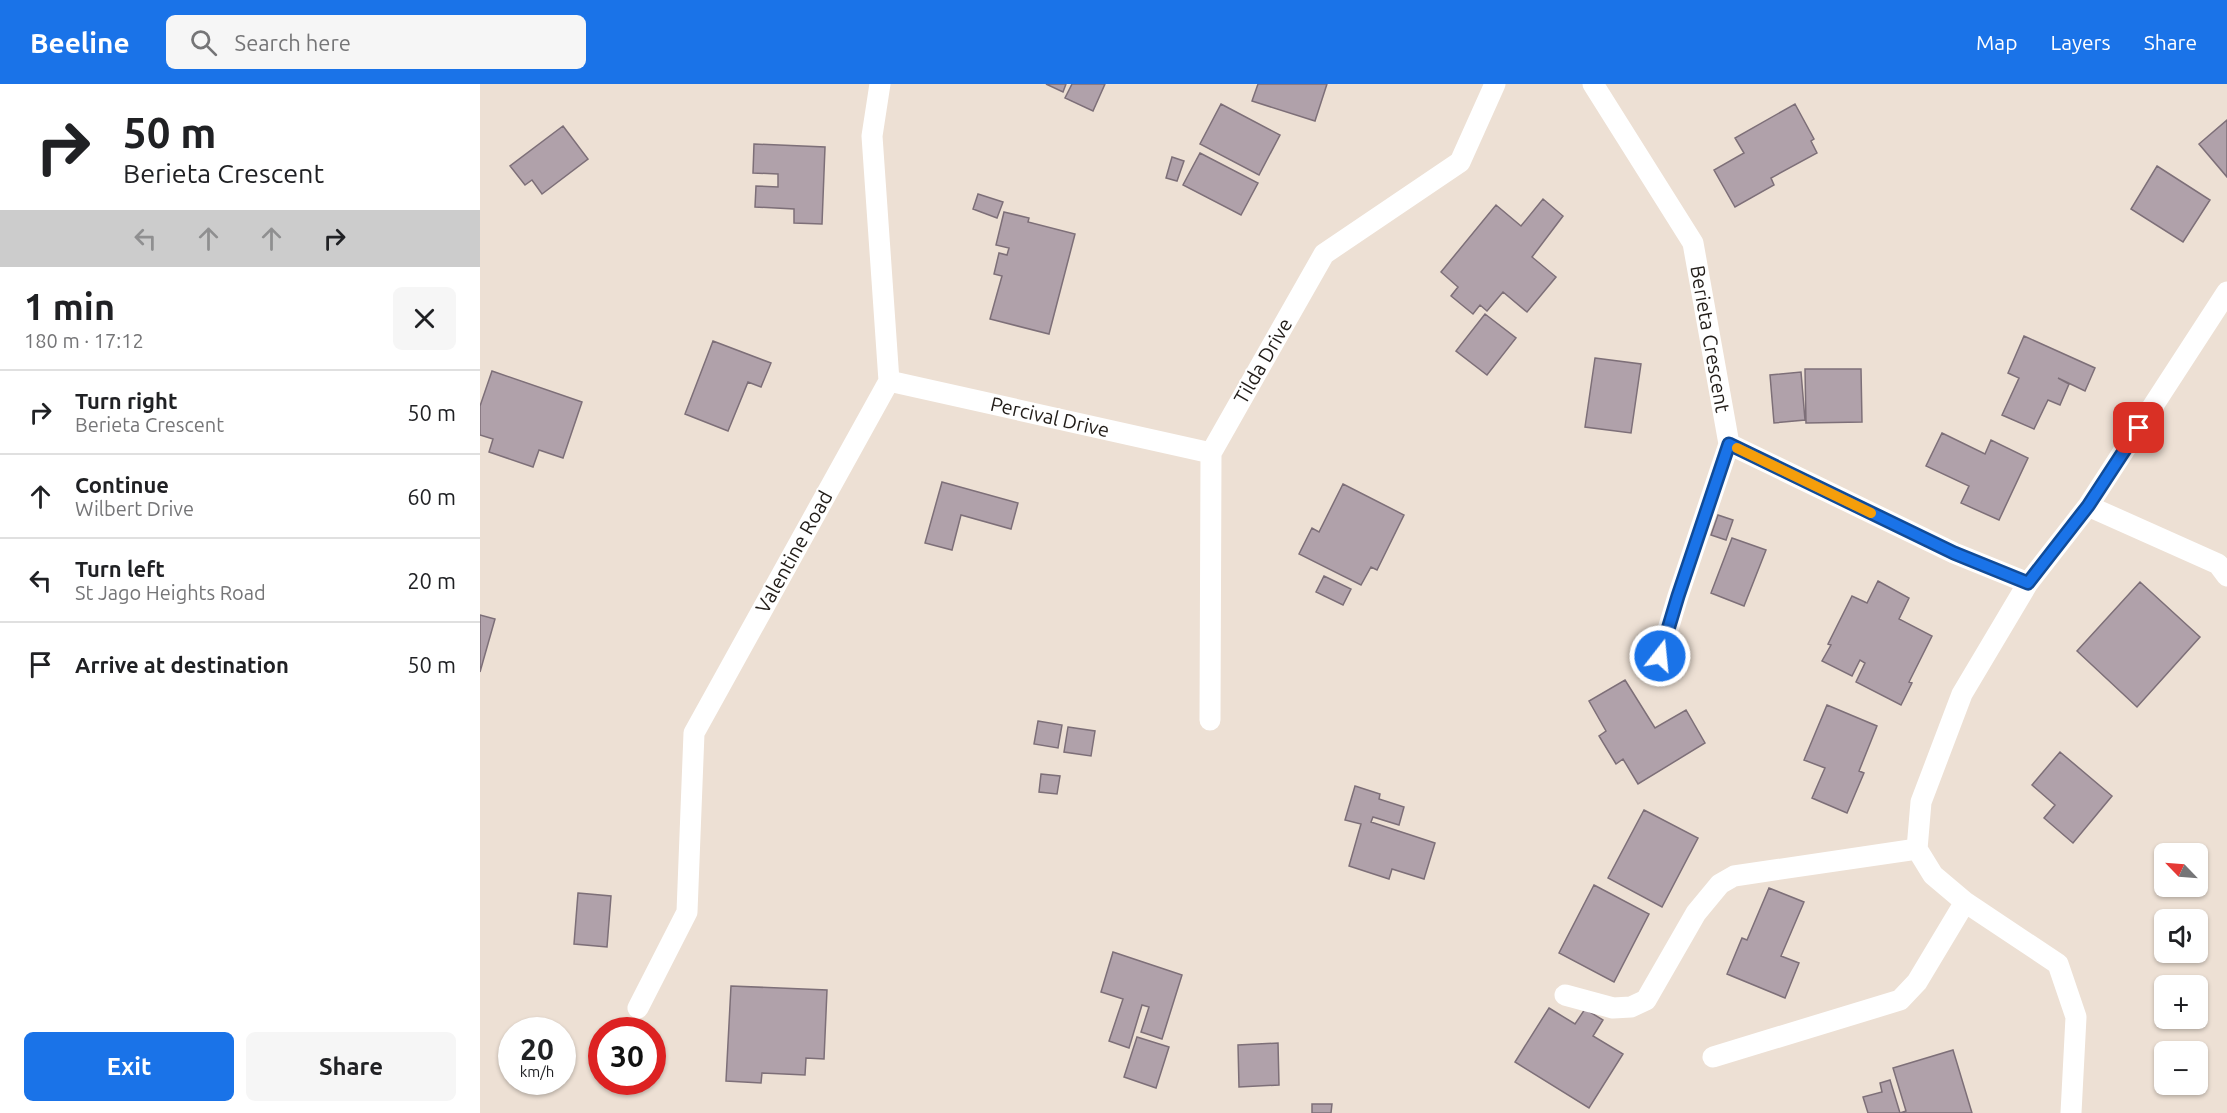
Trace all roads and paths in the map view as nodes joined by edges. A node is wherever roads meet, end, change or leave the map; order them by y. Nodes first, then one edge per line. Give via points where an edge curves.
1 (880, 84) edge
2 (1495, 84) edge
3 (1593, 84) edge
4 (2227, 292) edge
5 (889, 381) junction
6 (1729, 444) junction
7 (1211, 453) junction
8 (2088, 506) junction
9 (2227, 576) edge
10 (2028, 583) junction
11 (1660, 656) dead end
12 (1210, 720) dead end
13 (1917, 849) junction
14 (1965, 902) junction
15 (1565, 995) dead end
16 (638, 1008) dead end
17 (1713, 1057) dead end
18 (2071, 1113) edge

1 - 5 street via 872,136
2 - 7 street, Tilda Drive via 1460,162 1324,254
3 - 6 street, Berieta Crescent via 1693,243
4 - 8 street
5 - 7 street, Percival Drive
5 - 16 street, Valentine Road via 694,733 687,912
6 - 10 street via 1954,553
6 - 11 street
7 - 12 street, Tilda Drive
8 - 9 street via 2218,564
8 - 10 street
10 - 13 street via 1962,694 1921,802
13 - 14 street via 1933,875
13 - 15 street via 1734,876 1720,884 1696,913 1647,1000 1631,1007 1613,1008
14 - 17 street via 1917,982 1900,1000
14 - 18 street via 2058,964 2076,1017

